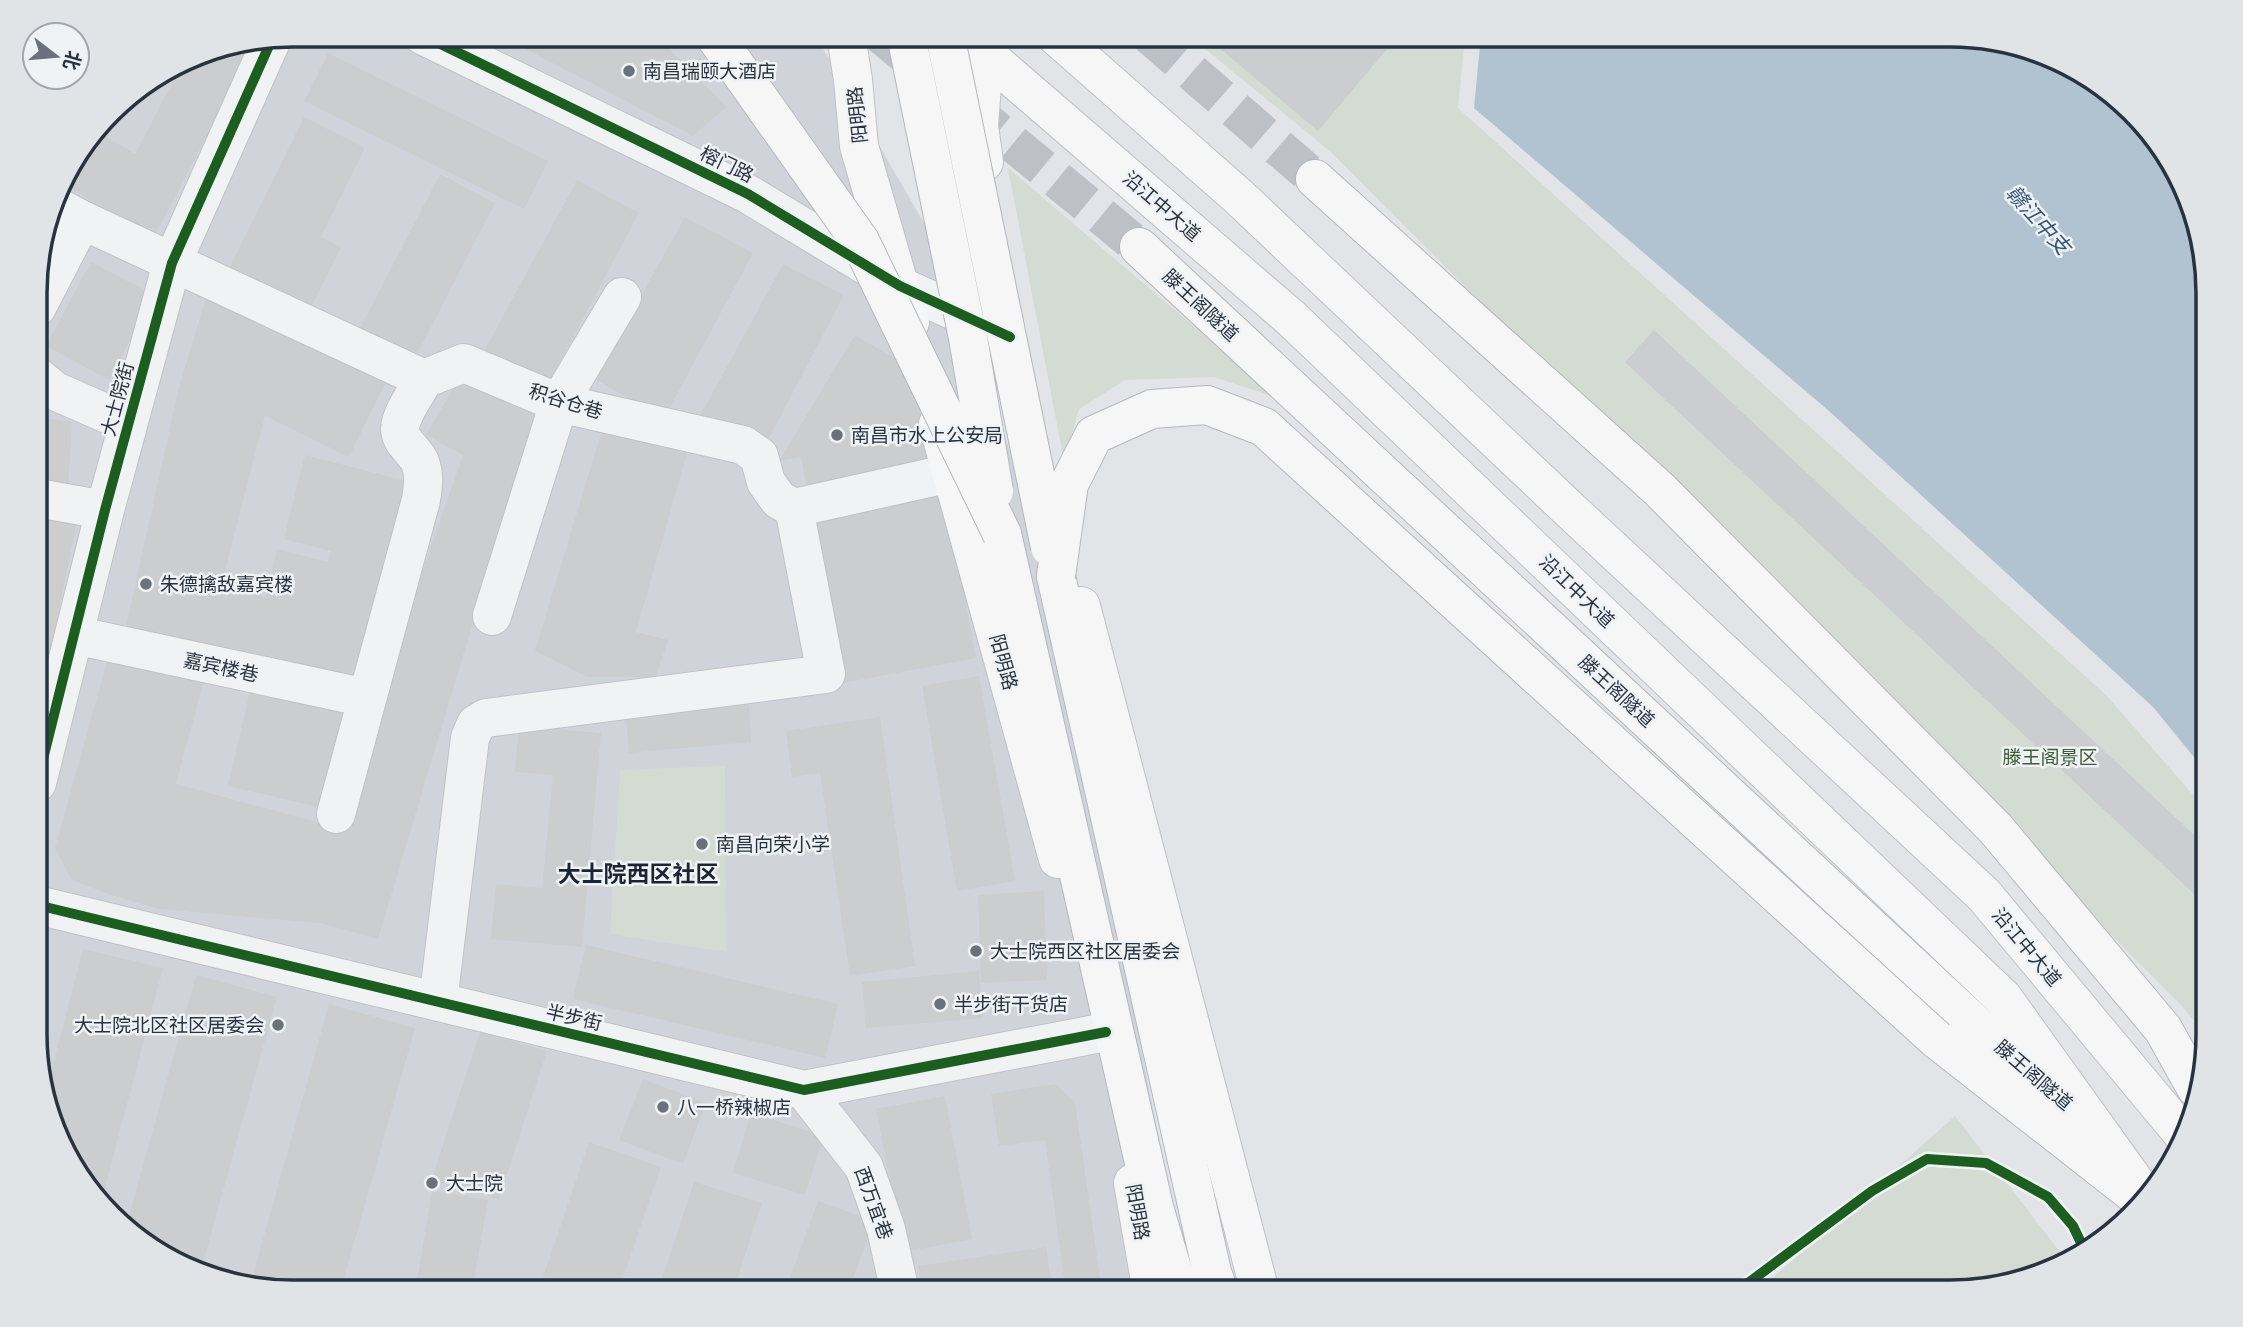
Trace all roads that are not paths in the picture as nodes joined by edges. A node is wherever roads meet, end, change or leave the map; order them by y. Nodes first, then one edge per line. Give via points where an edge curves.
1 (448, 48) edge
2 (723, 48) edge
3 (848, 48) edge
4 (909, 48) edge
5 (961, 48) edge
6 (964, 48) edge
7 (973, 48) edge
8 (1069, 48) edge
9 (268, 49) edge
10 (1315, 179) tunnel mouth
11 (68, 212) edge
12 (1139, 247) tunnel mouth
13 (172, 263) junction
14 (48, 272) edge
15 (900, 286) junction
16 (622, 297) dead end
17 (1010, 337) junction
18 (424, 379) junction
19 (47, 384) edge
20 (559, 403) junction
21 (128, 424) junction
22 (951, 473) junction
23 (47, 500) edge
24 (794, 508) junction
25 (105, 510) junction
26 (1002, 534) junction
27 (1056, 576) junction
28 (492, 616) dead end
29 (74, 635) junction
30 (367, 698) junction
31 (47, 743) edge
32 (336, 814) dead end
33 (47, 907) edge
34 (438, 1002) junction
35 (1106, 1032) junction
36 (2191, 1080) edge
37 (804, 1090) junction
38 (2177, 1127) edge
39 (2097, 1131) junction
40 (2140, 1189) edge
41 (2135, 1196) edge
42 (1154, 1207) junction
43 (1150, 1279) edge
44 (1168, 1279) edge
45 (1175, 1279) edge
46 (1215, 1279) edge
47 (1257, 1279) edge
48 (893, 1280) edge

1 - 15 street, 榕门路 via 748,194
2 - 26 main road, bridge via 860,241
3 - 15 main road, 阳明路 via 859,146
4 - 26 main road, bridge via 968,338
5 - 27 main road, bridge
6 - 17 main road via 982,85 979,126
7 - 39 main road, 沿江中大道 via 1292,319 2004,998
8 - 38 main road, 沿江中大道 via 1239,197 1984,895
9 - 13 street, 大士院街
10 - 36 main road via 1660,490 1995,828 2163,1029
11 - 13 street
11 - 14 street
12 - 39 main road, 滕王阁隧道 via 1963,1013
13 - 18 street
13 - 21 street, 大士院街
15 - 17 street, 榕门路
15 - 22 main road, 阳明路
16 - 20 street
17 - 47 main road
18 - 20 street, 积谷仓巷 via 464,363
18 - 30 street via 400,428 420,462 424,479 421,500
19 - 21 street
20 - 24 street, 积谷仓巷 via 743,445 759,456 766,482 779,500
20 - 28 street
21 - 25 street, 大士院街
22 - 24 street
22 - 35 main road, 阳明路
23 - 25 street
24 - 34 street via 826,674 486,718 476,724 470,738
25 - 29 street, 大士院街
26 - 42 main road
27 - 41 main road, bridge via 1069,484 1094,435 1152,409 1207,405 1264,427 1936,1039
27 - 46 main road
29 - 30 street, 嘉宾楼巷
29 - 31 street, 大士院街
30 - 32 street
33 - 34 street, 半步街
34 - 37 street, 半步街
35 - 37 street, 半步街
35 - 43 main road, 阳明路
37 - 48 street, 西万宜巷 via 864,1167 887,1229
39 - 40 main road, 沿江中大道
42 - 44 main road
42 - 45 main road

